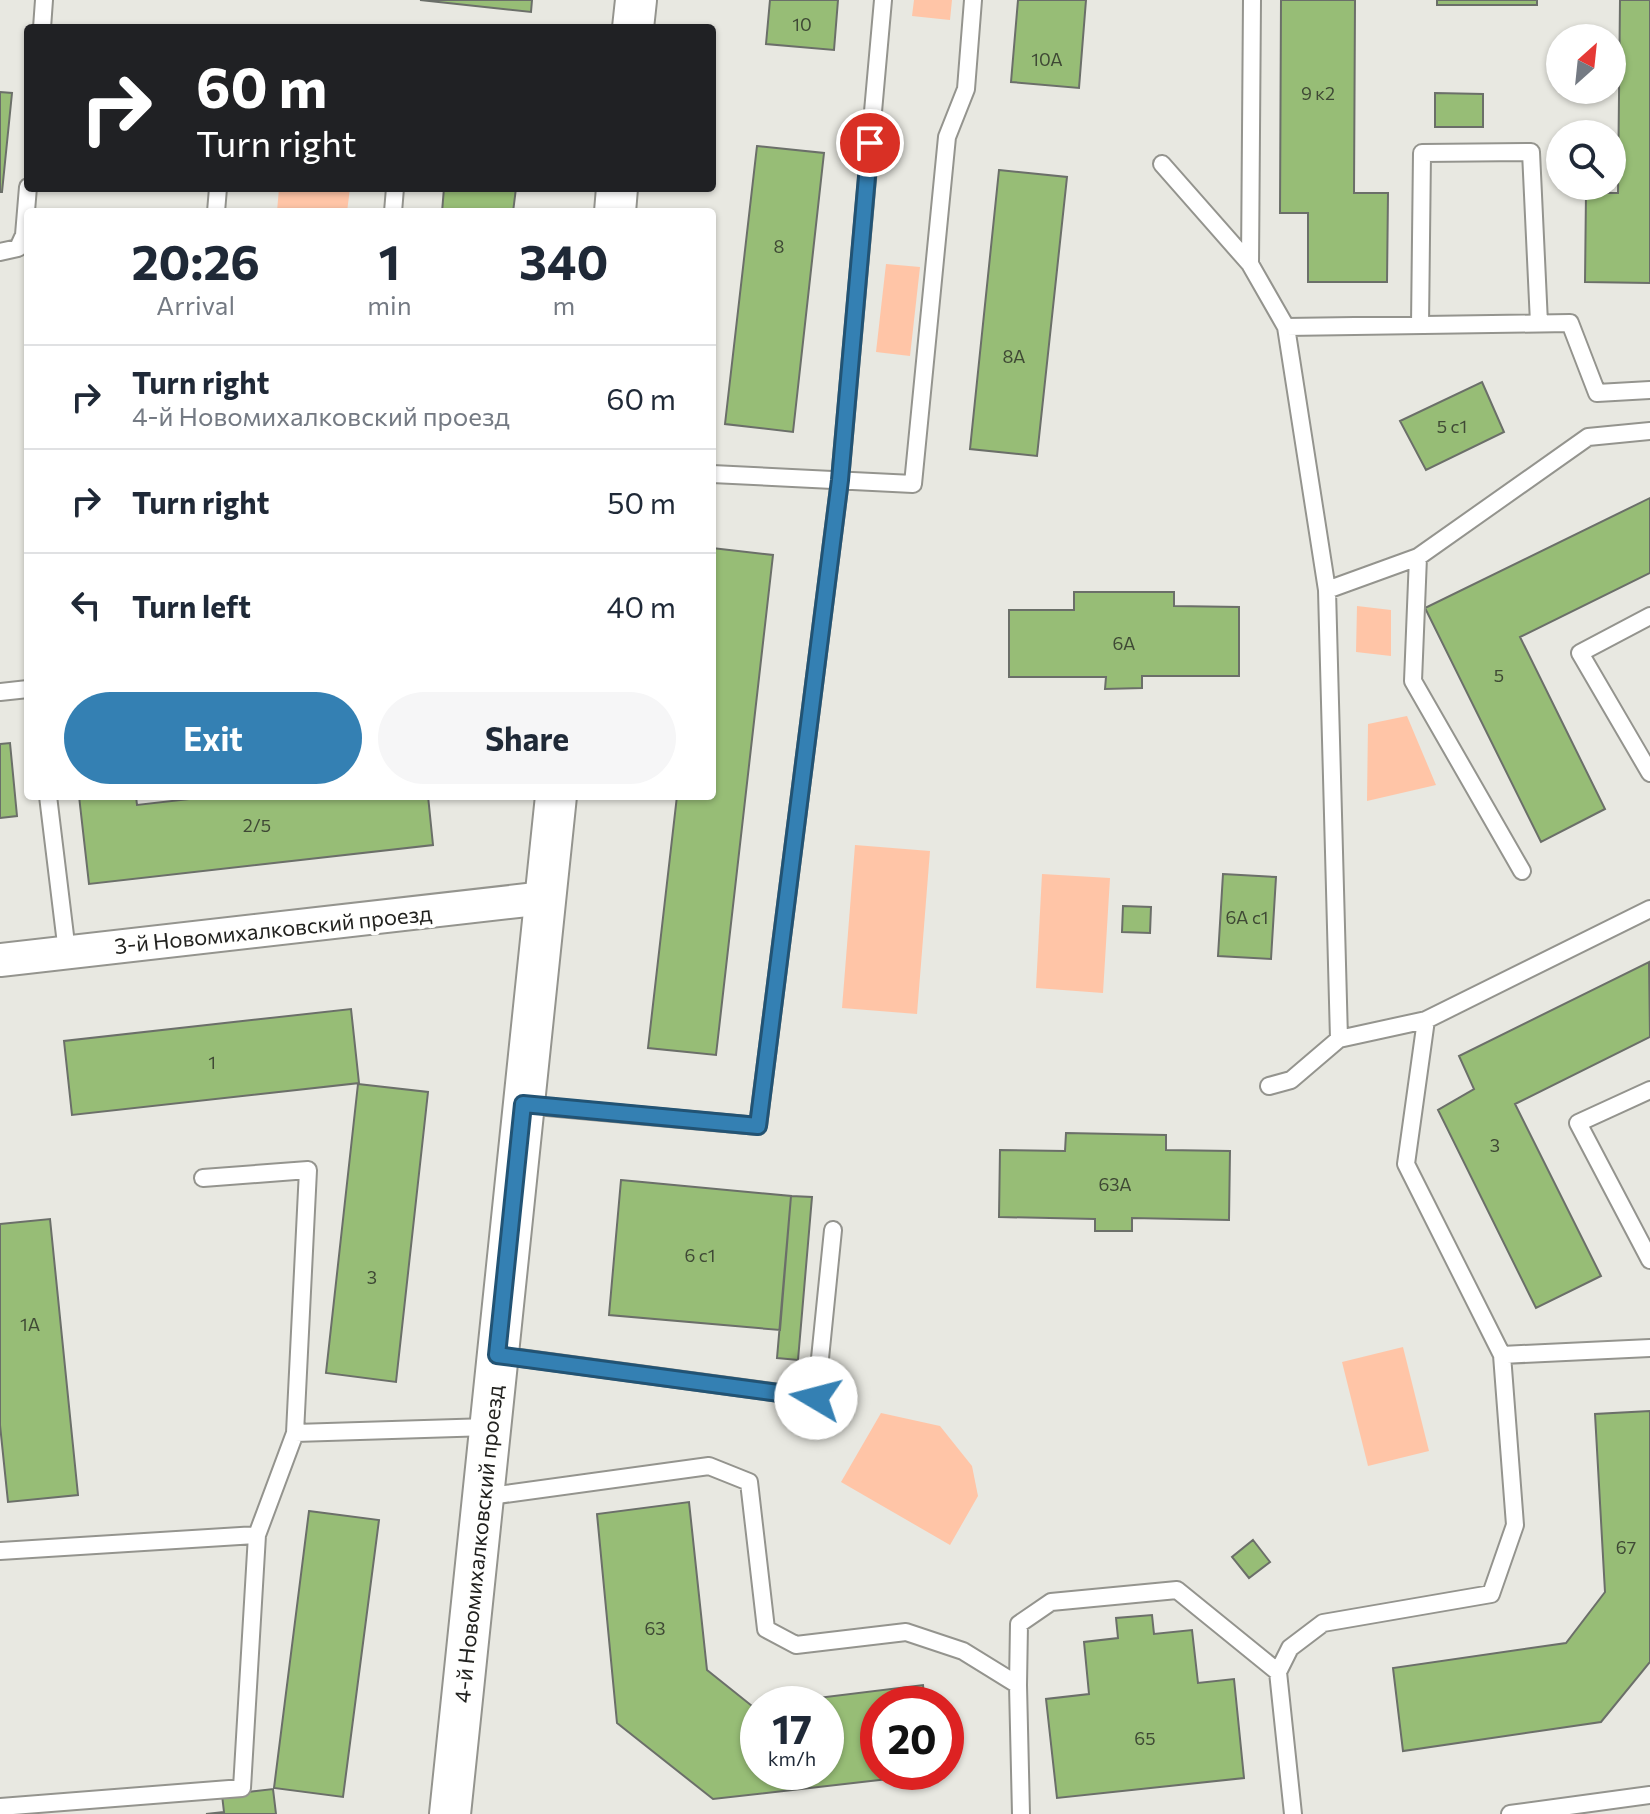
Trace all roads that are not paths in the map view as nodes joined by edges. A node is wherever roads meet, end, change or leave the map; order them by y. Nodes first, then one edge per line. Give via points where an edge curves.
1 (44, 0) edge
2 (636, 0) edge
3 (883, 0) edge
4 (973, 0) edge
5 (1252, 0) edge
6 (42, 24) edge
7 (633, 24) edge
8 (1162, 164) dead end
9 (24, 235) edge
10 (0, 252) edge
11 (1250, 264) junction
12 (1539, 323) junction
13 (1420, 325) junction
14 (1286, 327) junction
15 (1650, 390) edge
16 (1650, 431) edge
17 (716, 474) edge
18 (840, 480) junction
19 (1418, 557) junction
20 (1327, 590) junction
21 (1650, 616) edge
22 (24, 689) edge
23 (0, 692) edge
24 (1650, 773) edge
25 (48, 800) edge
26 (556, 800) edge
27 (1522, 871) dead end
28 (545, 898) junction
29 (1650, 909) edge
30 (67, 952) junction
31 (0, 960) edge
32 (1426, 1020) junction
33 (1339, 1039) junction
34 (1269, 1086) dead end
35 (1650, 1090) edge
36 (523, 1104) junction
37 (203, 1178) dead end
38 (833, 1230) dead end
39 (1650, 1260) edge
40 (1650, 1348) edge
41 (497, 1355) junction
42 (1502, 1355) junction
43 (490, 1427) junction
44 (295, 1433) junction
45 (481, 1498) junction
46 (257, 1535) junction
47 (0, 1551) edge
48 (1278, 1672) junction
49 (1018, 1685) junction
50 (1650, 1795) edge
51 (0, 1807) edge
52 (450, 1814) edge
53 (1021, 1814) edge
54 (1293, 1814) edge
55 (1510, 1814) edge

1 - 6 lane
2 - 7 street
3 - 18 lane
4 - 18 lane via 966,89 947,137 913,484
5 - 11 lane
8 - 11 lane
9 - 10 lane via 18,248
11 - 14 lane
12 - 13 lane
12 - 13 lane via 1531,152 1422,153
12 - 15 lane via 1570,323 1597,393
13 - 14 lane
14 - 20 lane
16 - 19 lane via 1588,437
17 - 18 lane
18 - 36 lane via 758,1126
19 - 20 lane
19 - 27 lane via 1413,681
20 - 33 lane
21 - 24 lane via 1580,653
22 - 23 lane
25 - 30 lane
26 - 28 street, 4-й Новомихалковский проезд
28 - 30 street, 3-й Новомихалковский проезд
28 - 36 street, 4-й Новомихалковский проезд
29 - 32 lane
30 - 31 street, 3-й Новомихалковский проезд
32 - 33 lane
32 - 42 lane via 1406,1164
33 - 34 lane via 1291,1080
35 - 39 lane via 1578,1123
36 - 41 street, 4-й Новомихалковский проезд
37 - 44 lane via 308,1170
38 - 41 lane via 816,1398
40 - 42 lane
41 - 43 street, 4-й Новомихалковский проезд
42 - 48 lane via 1515,1525 1491,1594 1323,1623 1290,1648
43 - 44 lane
43 - 45 street, 4-й Новомихалковский проезд
44 - 46 lane
45 - 49 lane via 709,1466 749,1482 766,1629 796,1645 906,1632 963,1651
45 - 52 street, 4-й Новомихалковский проезд
46 - 47 lane
46 - 51 lane via 242,1788
48 - 49 lane via 1177,1590 1051,1602 1019,1624
48 - 54 lane
49 - 53 lane
50 - 55 lane

